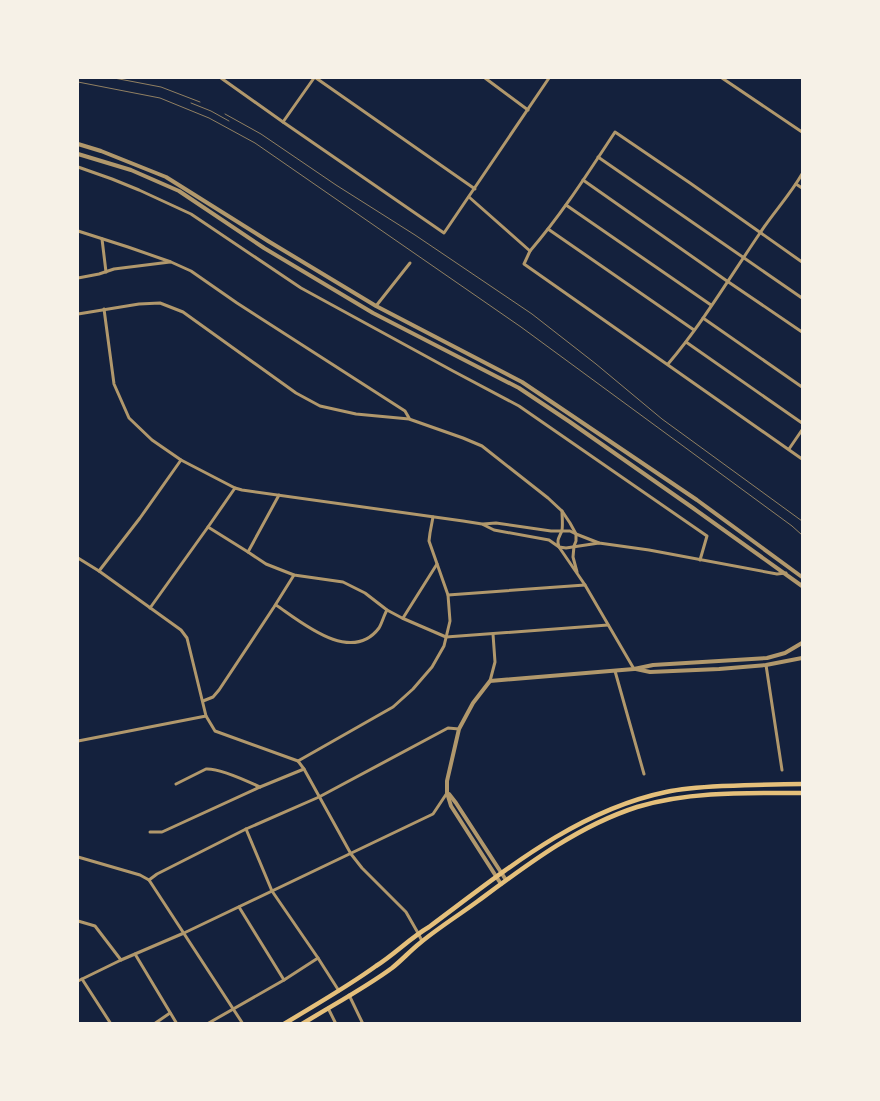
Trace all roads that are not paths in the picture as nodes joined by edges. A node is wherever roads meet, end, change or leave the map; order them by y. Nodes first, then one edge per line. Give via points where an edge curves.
1 (220, 78) edge
2 (315, 78) edge
3 (485, 78) edge
4 (549, 78) edge
5 (722, 78) edge
6 (528, 110) junction
7 (283, 122) junction
8 (802, 132) edge
9 (78, 144) edge
10 (78, 154) edge
11 (598, 157) junction
12 (78, 167) edge
13 (802, 174) edge
14 (583, 180) junction
15 (796, 184) junction
16 (802, 188) edge
17 (475, 189) junction
18 (469, 197) junction
19 (566, 206) junction
20 (548, 229) junction
21 (78, 231) edge
22 (760, 232) junction
23 (102, 239) junction
24 (530, 251) junction
25 (744, 258) junction
26 (171, 262) junction
27 (802, 262) edge
28 (410, 263) dead end
29 (106, 272) junction
30 (78, 278) edge
31 (727, 281) junction
32 (802, 298) edge
33 (711, 305) junction
34 (376, 306) junction
35 (104, 310) junction
36 (78, 314) edge
37 (703, 318) junction
38 (694, 330) junction
39 (802, 332) edge
40 (686, 342) junction
41 (668, 364) junction
42 (802, 387) edge
43 (409, 419) junction
44 (802, 423) edge
45 (802, 430) edge
46 (789, 450) junction
47 (802, 459) edge
48 (181, 460) junction
49 (235, 488) junction
50 (279, 495) junction
51 (562, 511) junction
52 (433, 516) junction
53 (482, 524) junction
54 (208, 527) junction
55 (562, 530) junction
56 (576, 534) junction
57 (599, 543) junction
58 (559, 546) junction
59 (574, 546) junction
60 (248, 552) junction
61 (78, 558) edge
62 (700, 560) junction
63 (438, 564) junction
64 (99, 571) junction
65 (577, 572) junction
66 (786, 573) junction
67 (294, 575) junction
68 (802, 577) edge
69 (586, 585) junction
70 (802, 586) edge
71 (448, 595) junction
72 (276, 605) junction
73 (150, 608) junction
74 (387, 610) junction
75 (402, 618) junction
76 (608, 625) junction
77 (493, 634) junction
78 (446, 637) junction
79 (802, 643) edge
80 (802, 658) edge
81 (766, 665) junction
82 (634, 669) junction
83 (615, 670) junction
84 (490, 681) junction
85 (203, 701) junction
86 (206, 716) junction
87 (459, 729) junction
88 (78, 741) edge
89 (298, 761) junction
90 (304, 769) junction
91 (782, 770) dead end
92 (644, 774) dead end
93 (176, 784) dead end
94 (802, 784) edge
95 (260, 787) junction
96 (802, 792) edge
97 (448, 793) junction
98 (320, 797) junction
99 (246, 829) junction
100 (150, 832) dead end
101 (351, 854) junction
102 (78, 857) edge
103 (502, 874) junction
104 (497, 877) junction
105 (149, 880) junction
106 (506, 880) junction
107 (501, 884) junction
108 (272, 891) junction
109 (239, 907) junction
110 (78, 920) edge
111 (184, 933) junction
112 (418, 933) junction
113 (422, 941) junction
114 (135, 954) junction
115 (318, 958) junction
116 (121, 960) junction
117 (80, 980) edge
118 (284, 980) junction
119 (339, 991) junction
120 (349, 995) junction
121 (328, 1008) junction
122 (234, 1009) junction
123 (170, 1013) junction
124 (111, 1024) edge
125 (154, 1024) edge
126 (177, 1024) edge
127 (207, 1024) edge
128 (243, 1024) edge
129 (284, 1024) edge
130 (302, 1024) edge
131 (336, 1024) edge
132 (363, 1024) edge

1 - 7 street
2 - 7 street
2 - 17 street
3 - 6 street
4 - 6 street
5 - 8 street
6 - 17 street
7 - 18 street via 444,234
9 - 34 street via 166,177
10 - 66 street via 131,170 179,190 264,248 373,313 519,388
11 - 14 street
11 - 22 street via 615,132
11 - 25 street
12 - 62 street via 191,214 301,288 519,406 707,536
13 - 15 street
14 - 19 street
14 - 31 street
15 - 16 street
15 - 22 street
17 - 18 street
18 - 24 street
19 - 20 street
19 - 33 street
20 - 24 street
20 - 38 street
21 - 23 street
22 - 25 street
22 - 27 street
23 - 26 street
23 - 29 street
24 - 41 street via 524,264
25 - 31 street
25 - 32 street
26 - 29 street
26 - 43 street via 191,271 405,411
28 - 34 street
29 - 30 street
31 - 33 street
31 - 39 street
33 - 37 street
34 - 68 street via 522,382 697,500
35 - 36 street
35 - 43 street via 160,303 183,312 296,393 320,406 356,414
35 - 48 street via 114,384 129,418 152,440
37 - 38 street
37 - 42 street
38 - 40 street
40 - 41 street
40 - 44 street
41 - 46 street
43 - 51 street via 482,446
45 - 46 street
46 - 47 street
48 - 49 street
48 - 64 street
49 - 50 street
49 - 54 street
50 - 52 street
50 - 60 street
51 - 55 street
51 - 56 street
52 - 53 street
52 - 63 street via 430,541
53 - 55 street
53 - 58 street via 494,530 549,540
54 - 60 street
54 - 73 street
55 - 56 street
55 - 58 street via 557,541
56 - 57 street
56 - 59 street
57 - 59 street
57 - 62 street
58 - 59 street
58 - 65 street
59 - 65 street
60 - 67 street via 266,564
61 - 64 street
62 - 66 street
63 - 71 street
63 - 75 street
64 - 73 street
65 - 69 street
66 - 70 street
67 - 72 street
67 - 74 street via 343,582 365,593
69 - 71 street
69 - 76 street
71 - 78 street via 450,621
72 - 74 street via 312,630 336,641 350,643 370,636 379,627
72 - 85 street via 219,690
73 - 85 street via 187,638
74 - 75 street
75 - 78 street
76 - 77 street
76 - 82 street
77 - 78 street
77 - 84 street via 495,662
78 - 89 street via 432,666 393,707
79 - 82 street via 767,658
80 - 81 street
81 - 82 street via 650,672
81 - 91 street
82 - 83 street
83 - 84 street
83 - 92 street
84 - 87 street
85 - 86 street
86 - 88 street
86 - 89 street via 215,731
87 - 97 street via 447,781
87 - 98 street via 448,728
89 - 90 street
90 - 95 street
90 - 98 street
93 - 95 street via 210,769
94 - 103 main road via 694,788 635,799 584,820
95 - 100 street via 162,832
96 - 106 main road via 695,796 638,807 587,828
97 - 101 street via 433,814
97 - 103 street
97 - 104 street via 451,806
98 - 99 street
98 - 101 street
99 - 105 street
99 - 108 street
101 - 108 street
101 - 112 street via 406,912
102 - 105 street
103 - 104 main road
103 - 106 street
104 - 107 street
104 - 112 main road
105 - 111 street
106 - 107 main road
107 - 113 main road
108 - 109 street
108 - 115 street
109 - 111 street
109 - 118 street
110 - 116 street via 95,926
111 - 114 street
111 - 122 street
112 - 113 street
112 - 119 main road via 378,966
113 - 120 main road via 392,968
114 - 116 street
114 - 123 street
115 - 118 street
115 - 119 street
116 - 117 street
117 - 124 street
118 - 122 street
119 - 129 main road
120 - 121 main road
120 - 132 street
121 - 130 main road
121 - 131 street
122 - 127 street
122 - 128 street
123 - 125 street
123 - 126 street

